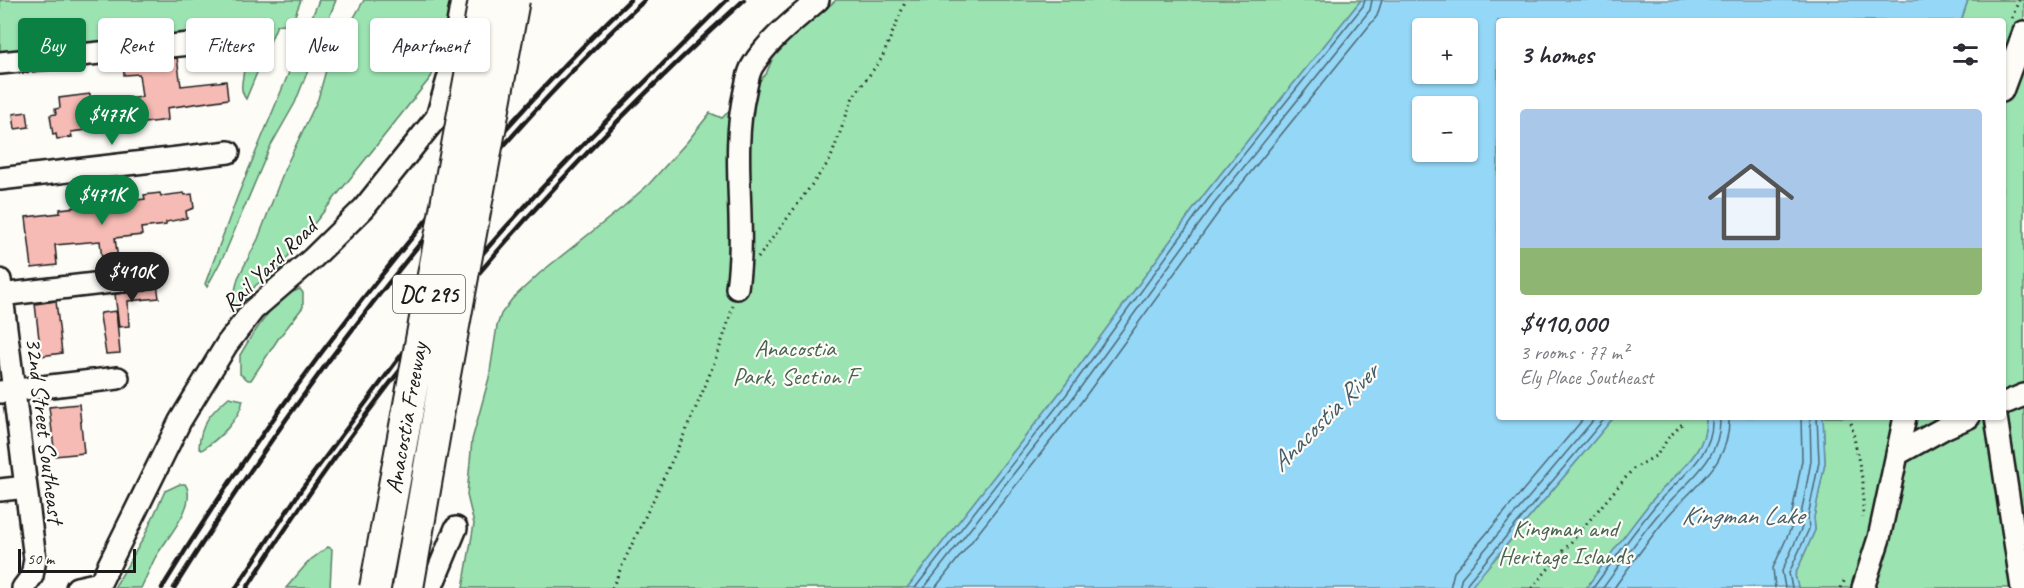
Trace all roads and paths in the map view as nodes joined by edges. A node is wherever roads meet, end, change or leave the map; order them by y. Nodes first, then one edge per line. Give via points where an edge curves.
1 (462, 0) edge
2 (484, 0) edge
3 (514, 0) edge
4 (818, 0) edge
5 (2024, 32) edge
6 (186, 44) edge
7 (0, 63) edge
8 (2006, 80) edge
9 (229, 152) dead end
10 (0, 179) edge
11 (146, 278) dead end
12 (737, 288) dead end
13 (1, 290) edge
14 (118, 378) dead end
15 (7, 391) edge
16 (2024, 395) edge
17 (2006, 402) edge
18 (1851, 420) edge
19 (1904, 420) edge
20 (1962, 420) edge
21 (1996, 420) edge
22 (1682, 424) dead end
23 (1899, 453) junction
24 (26, 487) junction
25 (0, 490) edge
26 (1863, 521) dead end
27 (456, 528) dead end
28 (1855, 582) edge
29 (30, 587) edge
30 (77, 588) edge
31 (375, 588) edge
32 (408, 588) edge
33 (431, 588) edge
34 (1532, 588) edge
35 (1841, 588) edge
36 (2022, 588) edge

1 - 30 street, Rail Yard Road via 449,76 437,117 364,208 253,310 227,344 180,421 100,584
2 - 31 highway, Anacostia Freeway / DC 295, bridge
3 - 32 highway, Anacostia Freeway / DC 295, bridge
4 - 12 street via 771,41 751,67 736,151 742,254
5 - 8 street
6 - 7 street
9 - 10 street
11 - 13 street
13 - 15 street, 32nd Street Southeast
14 - 15 street
15 - 24 street, 32nd Street Southeast
16 - 17 street
18 - 26 path via 1863,483
19 - 23 street
20 - 23 street
21 - 36 street
22 - 34 path via 1657,455 1633,469
23 - 28 street via 1879,538
24 - 25 street
24 - 29 street, 32nd Street Southeast via 35,559
27 - 33 street
28 - 35 path

